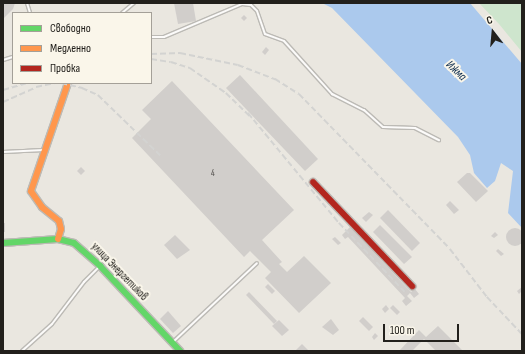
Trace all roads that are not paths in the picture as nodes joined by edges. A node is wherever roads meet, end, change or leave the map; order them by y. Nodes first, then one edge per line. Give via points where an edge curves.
1 (134, 3) edge
2 (123, 12) edge
3 (152, 37) edge
4 (68, 84) edge
5 (440, 140) dead end
6 (46, 150) junction
7 (3, 152) edge
8 (313, 182) dead end
9 (58, 239) junction
10 (3, 243) edge
11 (257, 263) dead end
12 (100, 266) junction
13 (412, 286) dead end
14 (172, 343) junction
15 (22, 351) edge
16 (180, 351) edge

1 - 2 lane
3 - 5 lane via 164,37 247,3 257,11 265,34 284,41 332,94 364,110 383,127 415,128
4 - 6 street
6 - 7 lane
6 - 9 street via 32,191 42,207 59,221 61,229
8 - 13 street
9 - 10 street, улица Энергетиков
9 - 12 street, улица Энергетиков via 74,243
11 - 14 lane
12 - 14 street, улица Энергетиков
12 - 15 lane via 84,282 52,324
14 - 16 street, улица Энергетиков

